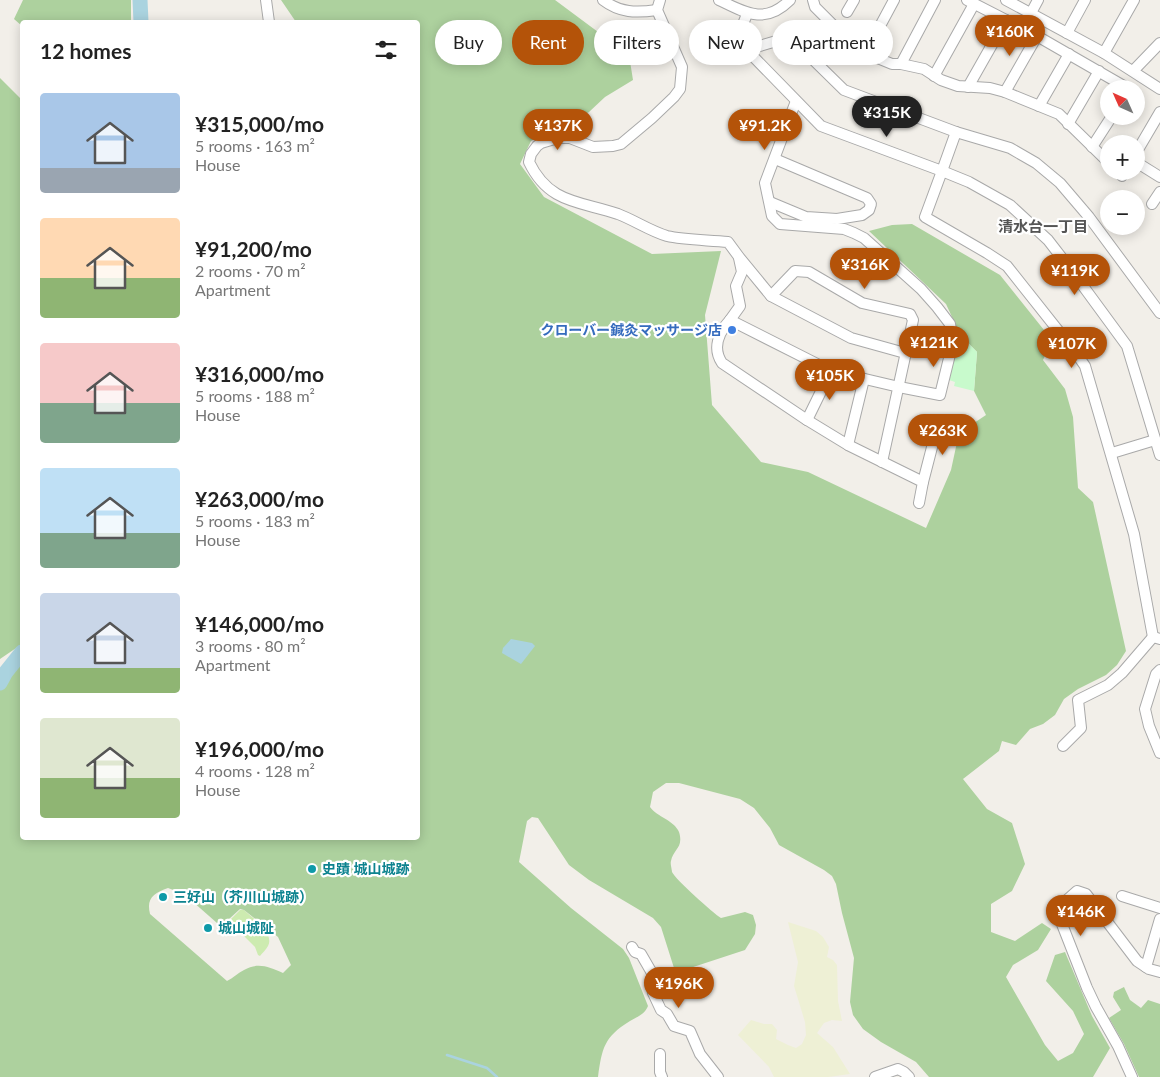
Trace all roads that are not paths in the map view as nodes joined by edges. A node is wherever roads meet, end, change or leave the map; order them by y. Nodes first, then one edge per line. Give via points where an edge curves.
1 (266, 0) edge
2 (603, 0) edge
3 (718, 0) edge
4 (790, 0) edge
5 (813, 0) edge
6 (854, 0) edge
7 (894, 0) edge
8 (935, 0) edge
9 (1006, 0) edge
10 (1038, 0) edge
11 (1085, 0) edge
12 (1134, 0) edge
13 (971, 2) edge
14 (730, 3) edge
15 (658, 5) edge
16 (847, 12) dead end
17 (1031, 13) junction
18 (747, 14) junction
19 (269, 20) edge
20 (745, 20) edge
21 (828, 20) edge
22 (883, 20) edge
23 (1006, 20) junction
24 (1067, 33) junction
25 (1037, 36) junction
26 (1160, 43) edge
27 (762, 45) edge
28 (1104, 53) junction
29 (1069, 54) junction
30 (893, 64) edge
31 (901, 64) junction
32 (761, 65) edge
33 (1099, 71) junction
34 (1136, 73) junction
35 (934, 76) junction
36 (1114, 80) edge
37 (1133, 80) edge
38 (968, 87) junction
39 (1160, 89) edge
40 (1005, 92) junction
41 (796, 101) junction
42 (1039, 106) junction
43 (1160, 112) edge
44 (1068, 124) junction
45 (1106, 125) edge
46 (956, 132) junction
47 (1145, 138) edge
48 (1092, 147) junction
49 (1100, 155) edge
50 (775, 159) junction
51 (1145, 168) edge
52 (942, 171) junction
53 (1160, 177) edge
54 (1160, 192) edge
55 (770, 202) junction
56 (1152, 204) dead end
57 (739, 257) junction
58 (772, 296) junction
59 (1160, 313) edge
60 (730, 320) junction
61 (905, 352) junction
62 (831, 371) junction
63 (864, 379) junction
64 (899, 387) junction
65 (807, 420) junction
66 (938, 424) dead end
67 (1155, 440) junction
68 (848, 445) junction
69 (1112, 453) junction
70 (1160, 456) edge
71 (882, 462) junction
72 (923, 482) junction
73 (919, 503) dead end
74 (1156, 638) edge
75 (1160, 670) edge
76 (1063, 746) dead end
77 (1160, 753) edge
78 (1122, 896) dead end
79 (1160, 908) edge
80 (1160, 919) edge
81 (632, 948) dead end
82 (1146, 967) junction
83 (1160, 972) edge
84 (660, 1054) dead end
85 (662, 1077) edge
86 (718, 1077) edge
87 (875, 1077) edge
88 (909, 1077) edge
89 (1132, 1077) edge

1 - 19 street
2 - 15 street via 622,11 639,13
3 - 14 street
4 - 18 street via 770,13
5 - 21 street via 815,7
6 - 16 street
7 - 22 street
8 - 31 street
9 - 17 street
10 - 17 street
11 - 24 street
12 - 28 street
13 - 23 street
13 - 35 street
14 - 18 street
15 - 57 street via 682,66 680,90 621,144 593,147 570,138 558,138 537,146 529,162 540,178 566,200 618,214 666,236 728,242
17 - 24 street
18 - 20 street
23 - 25 street
23 - 38 street
24 - 28 street
25 - 29 street
25 - 40 street
26 - 34 street
27 - 46 street via 790,36 844,90
28 - 34 street
29 - 33 street
29 - 42 street
30 - 31 street
31 - 35 street via 924,69
32 - 41 street
33 - 36 street
33 - 44 street
34 - 37 street
34 - 39 street
35 - 38 street
38 - 40 street
40 - 42 street
41 - 50 street
41 - 52 street via 820,126
42 - 44 street via 1059,114
43 - 47 street
44 - 48 street
45 - 48 street
46 - 52 street
46 - 59 street via 1010,148 1036,163 1060,183
48 - 49 street
50 - 55 street via 765,182
50 - 55 street via 867,198 871,204 869,210 862,214 837,219 806,217
51 - 53 street
52 - 67 street via 1010,205 1048,240 1127,346
52 - 69 street via 925,217 988,253 1007,266 1017,278 1085,366
54 - 56 street
55 - 64 street via 772,216 780,224 844,229 864,238 921,289 950,324 953,342 940,395
57 - 58 street
57 - 60 street via 742,272 736,286 740,306
58 - 61 street via 850,338
58 - 61 street via 795,271 809,272 862,303 910,314 913,320
60 - 62 street
60 - 65 street via 717,342 722,363
61 - 64 street
62 - 63 street
62 - 65 street
63 - 64 street
63 - 68 street
64 - 71 street
65 - 68 street
66 - 72 street
67 - 69 street
67 - 70 street
68 - 71 street
69 - 74 street via 1134,534
71 - 72 street
72 - 73 street
74 - 76 street via 1108,685 1078,700 1081,728
75 - 77 street via 1145,709
78 - 79 street
80 - 82 street
81 - 86 street via 641,954 652,973 656,991 652,993 661,1010 674,1026 690,1031 700,1054
82 - 83 street
82 - 89 street via 1138,962 1086,894 1078,891 1060,906 1058,914 1087,988
84 - 85 street
87 - 88 street via 898,1069

